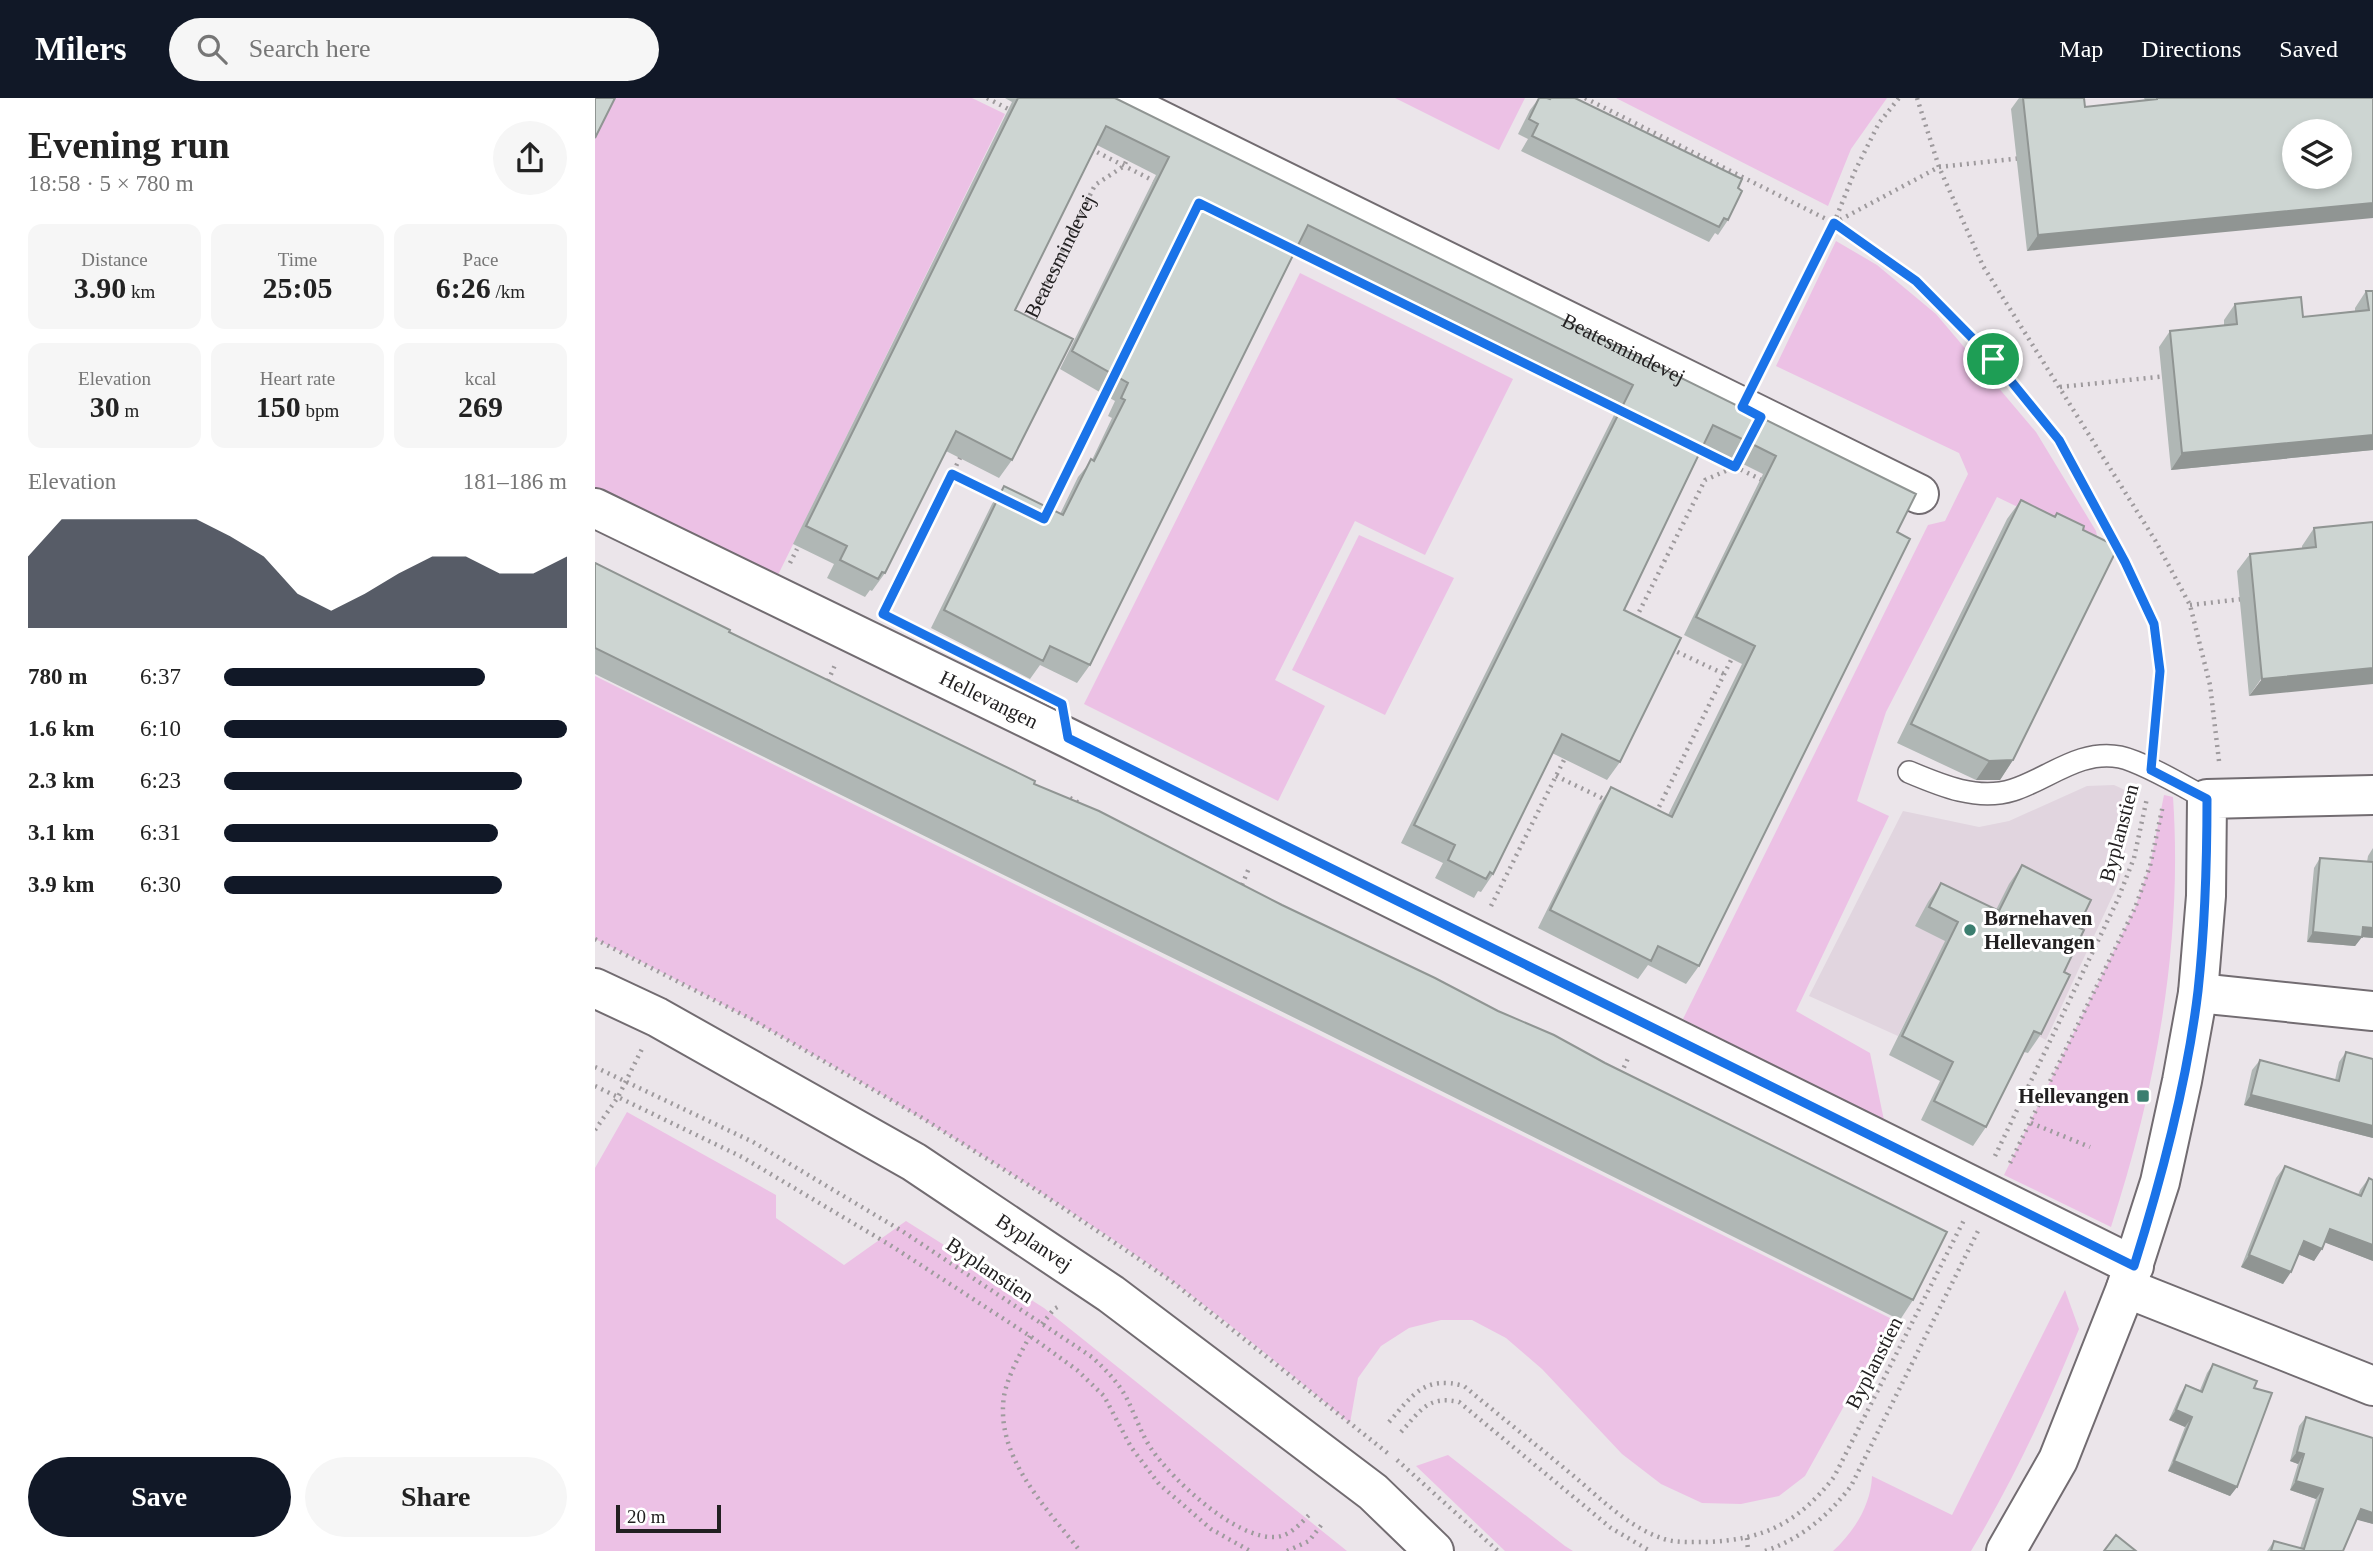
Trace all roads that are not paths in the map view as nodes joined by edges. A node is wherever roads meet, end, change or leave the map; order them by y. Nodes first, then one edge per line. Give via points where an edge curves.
1 (1115, 98) edge
2 (1919, 494) edge
3 (595, 508) edge
4 (1909, 772) dead end
5 (2373, 795) edge
6 (2207, 799) junction
7 (595, 988) edge
8 (2198, 993) junction
9 (2373, 1011) edge
10 (2130, 1277) junction
11 (2373, 1386) edge
12 (1434, 1551) edge
13 (2006, 1551) edge

1 - 2 street, Beatesmindevej
3 - 10 street, Hellevangen via 1979,1190
4 - 6 lane via 1947,789 1981,794 2012,790 2092,757 2120,757
5 - 6 street
6 - 8 street
7 - 12 street, Byplanvej via 657,1017 914,1162 1111,1294 1373,1492
8 - 9 street
8 - 10 street via 2160,1182
10 - 11 street, Hellevangen
10 - 13 street via 2058,1460

